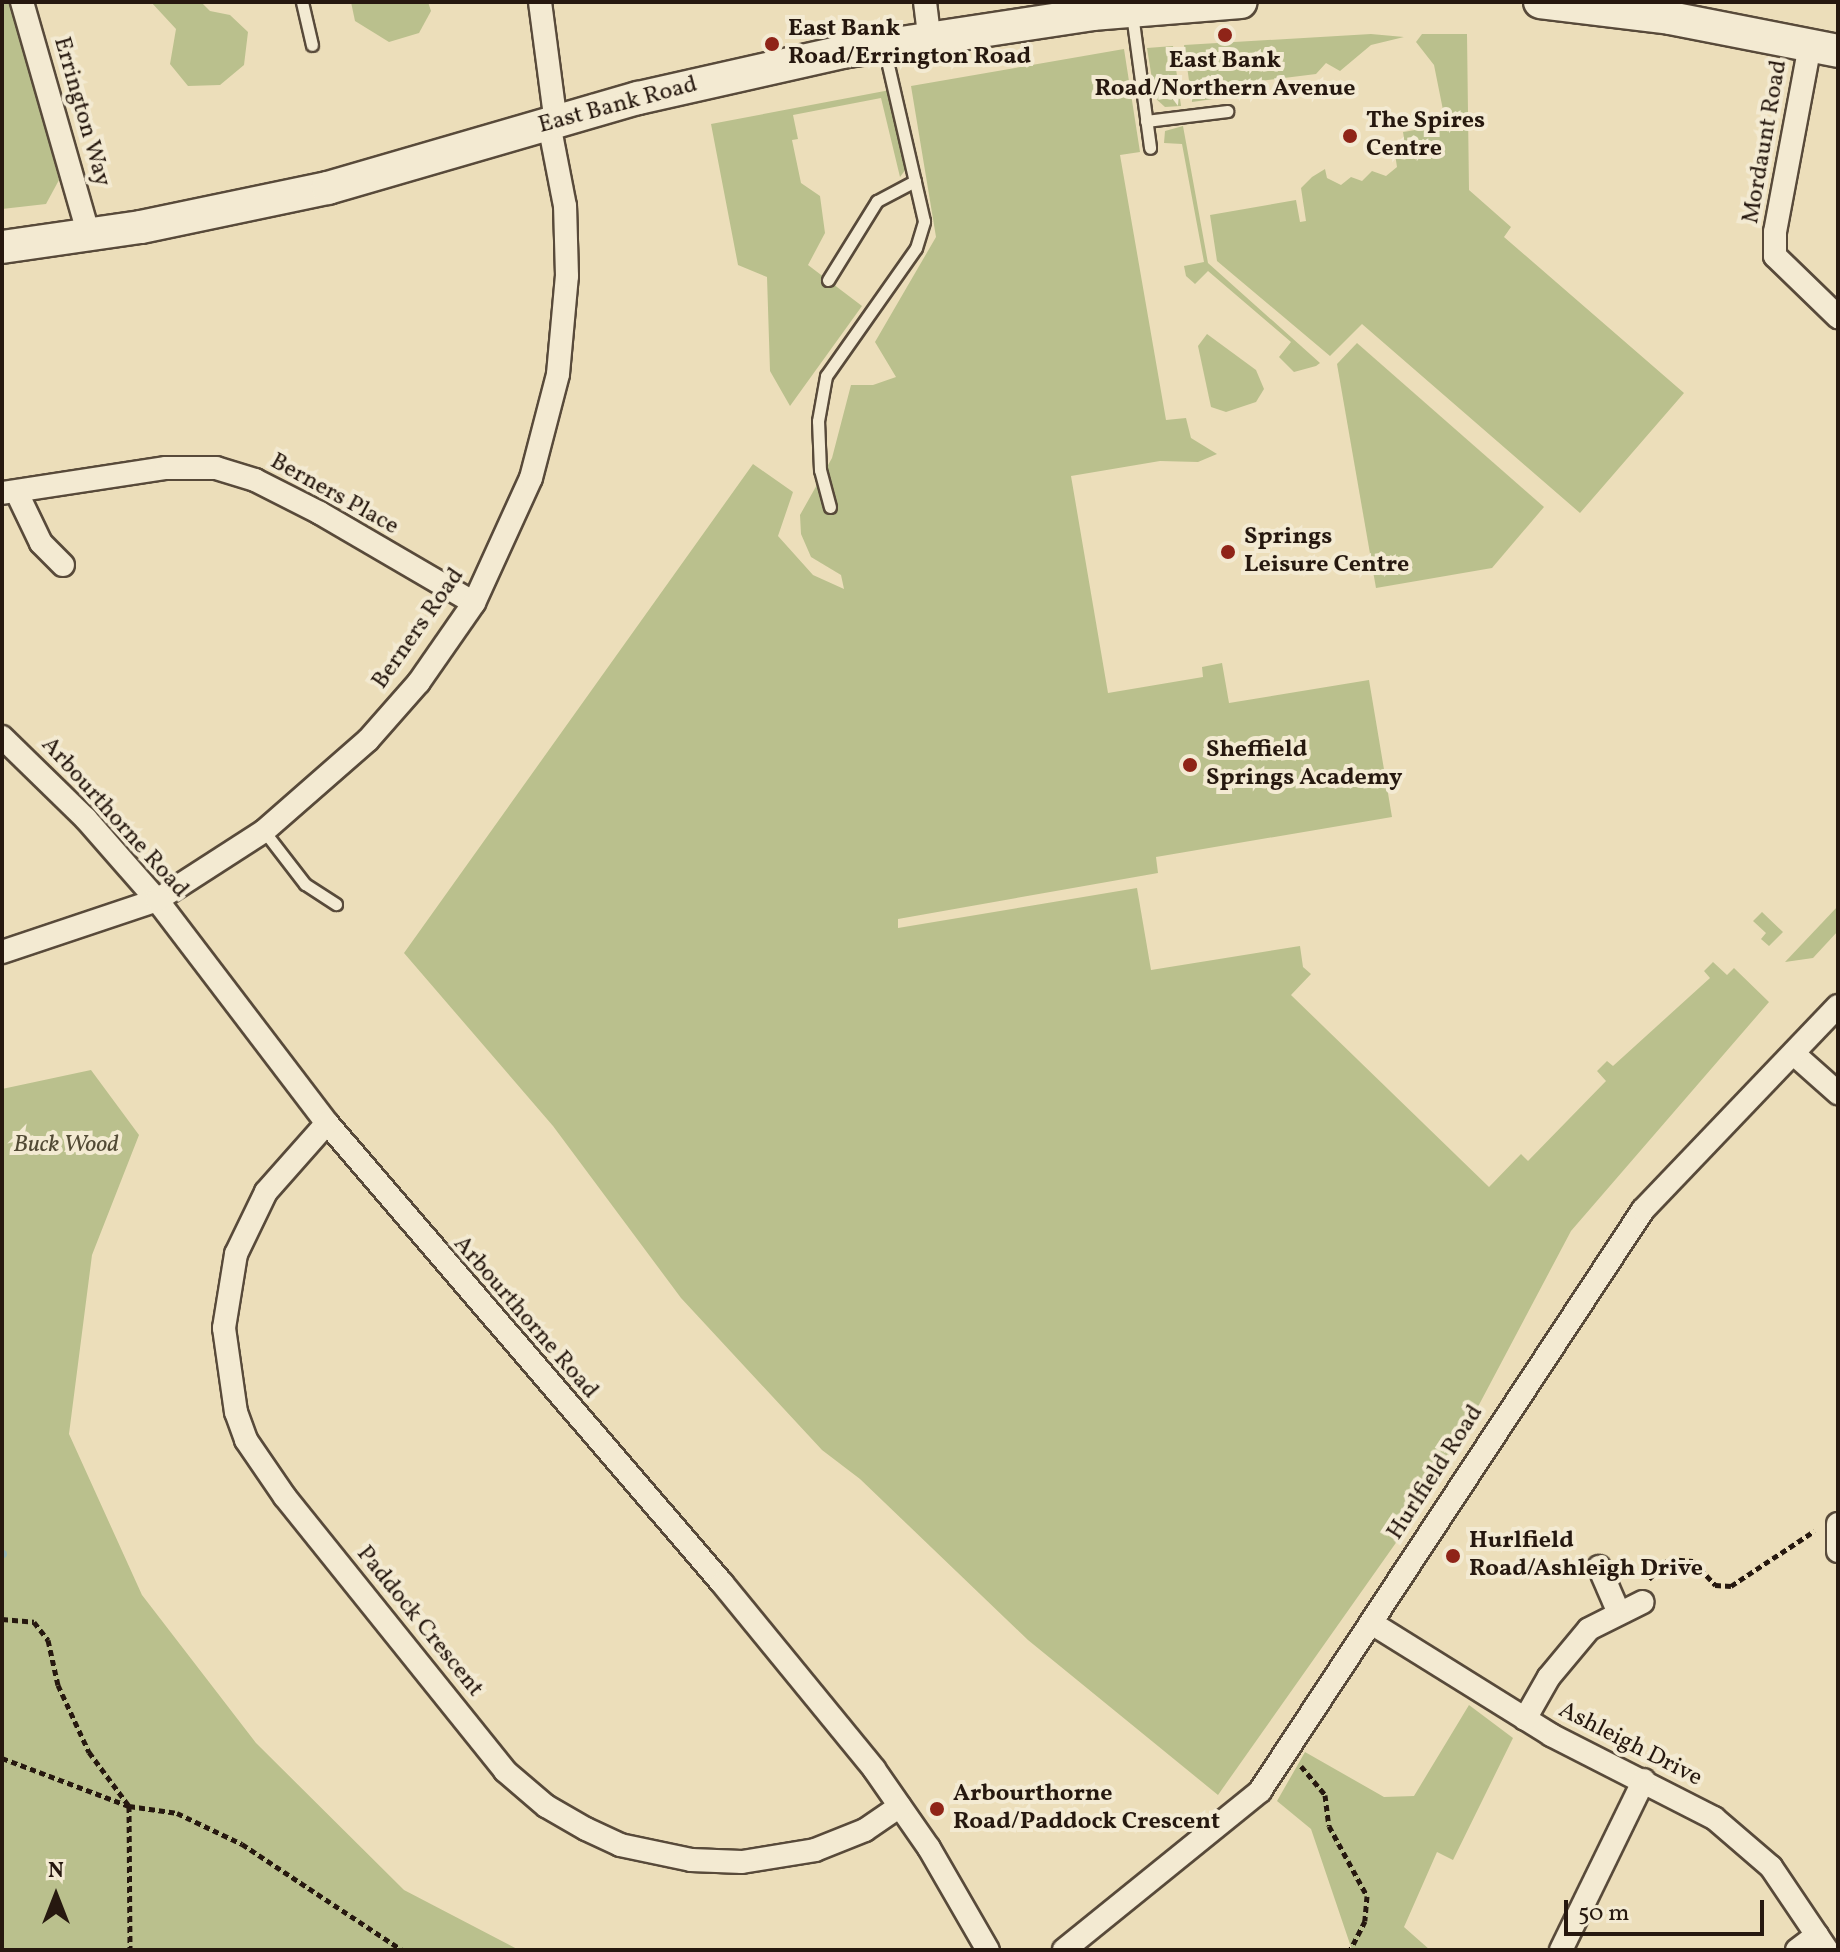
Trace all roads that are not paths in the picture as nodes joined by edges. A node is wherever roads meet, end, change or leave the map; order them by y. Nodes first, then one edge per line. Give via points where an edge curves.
1 (22, 2) edge
2 (302, 2) edge
3 (540, 2) edge
4 (925, 2) edge
5 (1241, 2) edge
6 (1540, 2) edge
7 (1131, 9) junction
8 (929, 36) junction
9 (312, 45) dead end
10 (884, 45) junction
11 (1824, 48) edge
12 (1227, 111) dead end
13 (1146, 121) junction
14 (552, 124) junction
15 (1150, 148) dead end
16 (915, 181) junction
17 (89, 236) junction
18 (2, 247) edge
19 (828, 280) dead end
20 (1838, 317) edge
21 (10, 493) edge
22 (830, 507) dead end
23 (63, 565) dead end
24 (474, 603) junction
25 (2, 737) edge
26 (264, 831) junction
27 (157, 900) junction
28 (336, 904) dead end
29 (2, 952) edge
30 (1838, 1006) edge
31 (1794, 1054) junction
32 (1838, 1093) edge
33 (327, 1123) junction
34 (1599, 1567) dead end
35 (1643, 1602) road end
36 (1618, 1611) junction
37 (1373, 1624) junction
38 (1525, 1719) junction
39 (1644, 1780) junction
40 (900, 1806) junction
41 (1822, 1943) edge
42 (988, 1950) edge
43 (1064, 1950) edge
44 (1561, 1950) edge
45 (1797, 1950) edge

1 - 17 street, Errington Way
2 - 9 lane
3 - 14 street, Berners Road
4 - 8 street
5 - 7 street, East Bank Road
6 - 11 street via 1670,18
7 - 8 street, East Bank Road
7 - 13 lane
8 - 10 street, East Bank Road
10 - 14 street, East Bank Road via 701,83
10 - 16 lane
11 - 20 street, Mordaunt Road via 1775,232 1775,256
12 - 13 lane
13 - 15 lane
14 - 17 street, East Bank Road via 328,188
14 - 24 street, Berners Road via 565,206 567,276 558,374 531,478
16 - 19 lane via 877,201
16 - 22 lane via 924,221 916,248 826,376 819,445
17 - 18 street, East Bank Road
21 - 23 street, Berners Place via 41,543
21 - 24 street, Berners Place via 166,468 216,468 255,480 320,513
24 - 26 street, Berners Road via 419,682 368,740
25 - 27 street, Arbourthorne Road via 86,819
26 - 27 street, Berners Road
26 - 28 lane via 305,884
27 - 29 street, Berners Road
27 - 33 street, Arbourthorne Road
30 - 31 street, Hurlfield Road
31 - 32 street
31 - 37 street, Hurlfield Road via 1643,1210 1448,1500
33 - 40 street, Arbourthorne Road via 722,1583
33 - 40 street, Paddock Crescent via 266,1192 236,1254 224,1328 236,1412 246,1440 285,1497 505,1771 546,1806 586,1829 620,1845 691,1860 742,1862 815,1850 865,1830
34 - 36 street
35 - 36 street
36 - 38 street via 1589,1629 1567,1652
37 - 38 street, Ashleigh Drive
37 - 43 street, Hurlfield Road via 1260,1791
38 - 39 street, Ashleigh Drive
39 - 41 street, Ashleigh Drive via 1749,1844 1771,1867
39 - 44 street
40 - 42 street, Arbourthorne Road
41 - 45 street

